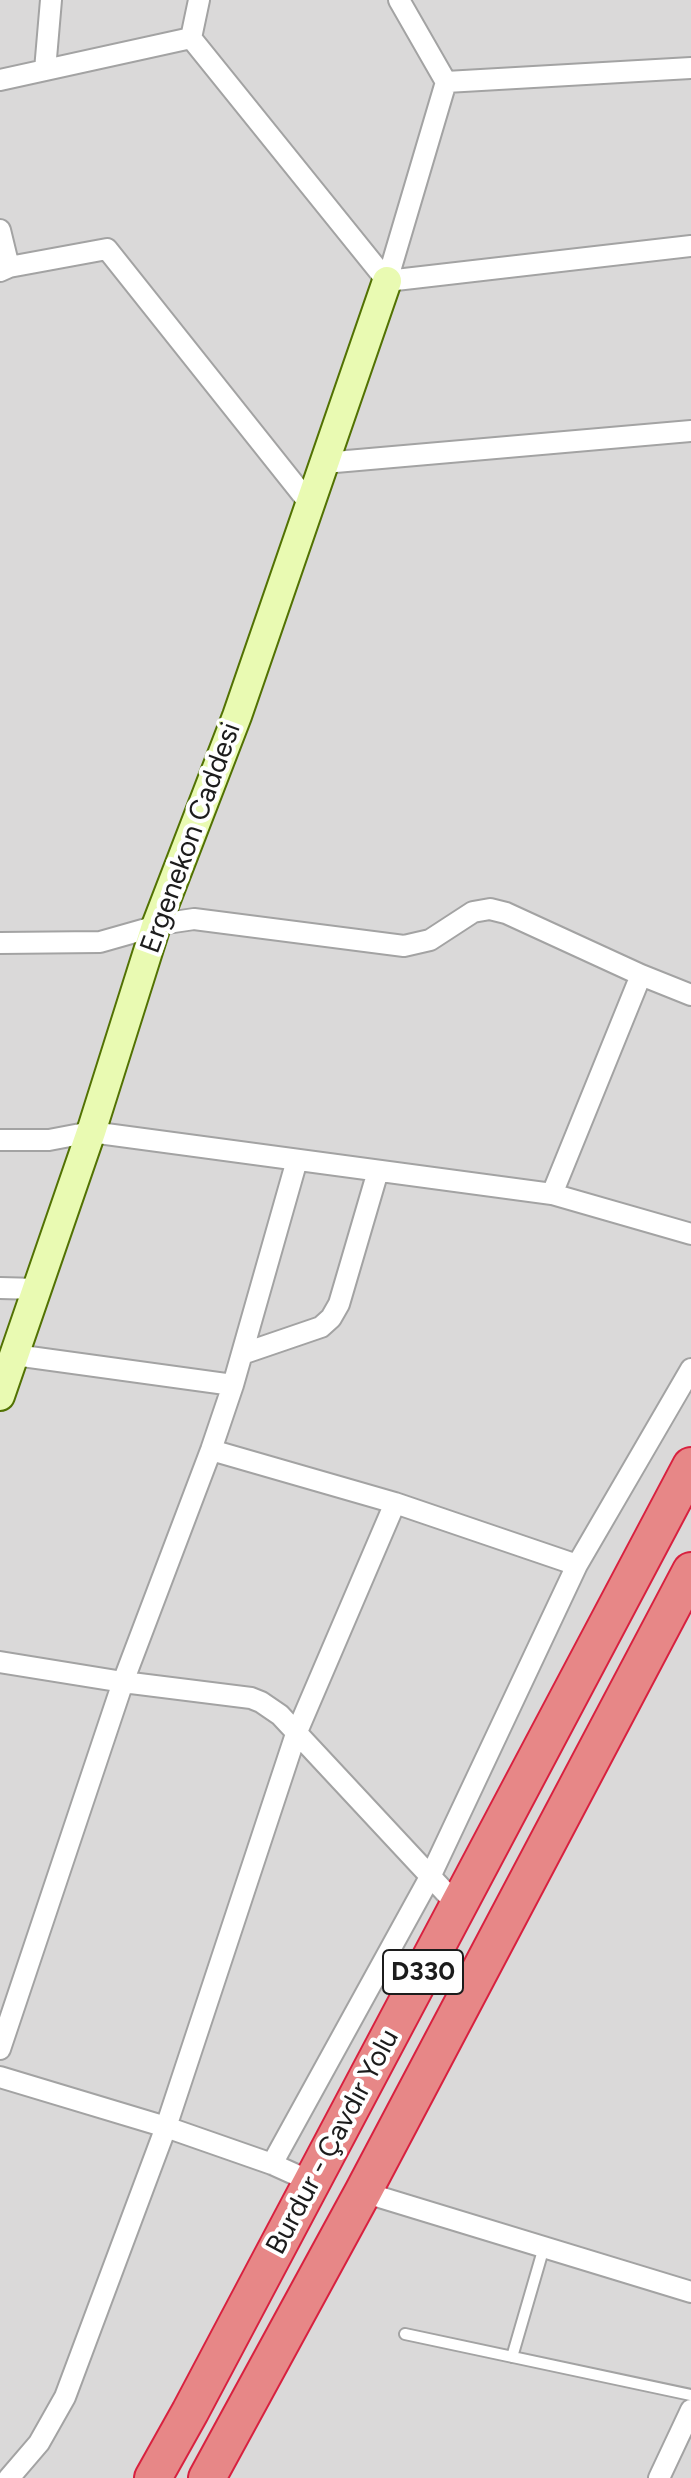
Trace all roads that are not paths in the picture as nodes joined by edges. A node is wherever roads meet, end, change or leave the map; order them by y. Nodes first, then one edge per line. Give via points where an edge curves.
1 (51, 0) edge
2 (199, 0) edge
3 (399, 0) edge
4 (191, 38) junction
5 (691, 68) edge
6 (45, 70) junction
7 (0, 80) edge
8 (446, 82) junction
9 (0, 230) edge
10 (691, 246) edge
11 (4, 269) edge
12 (387, 281) junction
13 (691, 431) edge
14 (324, 463) junction
15 (310, 504) junction
16 (156, 926) junction
17 (0, 943) edge
18 (641, 975) junction
19 (691, 995) edge
20 (91, 1132) junction
21 (0, 1140) edge
22 (297, 1160) junction
23 (378, 1171) junction
24 (552, 1194) junction
25 (691, 1234) edge
26 (0, 1288) edge
27 (38, 1289) junction
28 (242, 1354) junction
29 (15, 1355) junction
30 (691, 1369) edge
31 (233, 1385) junction
32 (0, 1396) edge
33 (211, 1450) junction
34 (691, 1466) edge
35 (395, 1503) junction
36 (577, 1565) junction
37 (691, 1571) edge
38 (0, 1662) edge
39 (123, 1682) junction
40 (296, 1734) junction
41 (430, 1877) junction
42 (458, 1906) junction
43 (0, 2049) edge
44 (0, 2077) edge
45 (166, 2127) junction
46 (272, 2164) junction
47 (312, 2182) junction
48 (363, 2192) junction
49 (544, 2247) junction
50 (691, 2292) edge
51 (405, 2334) dead end
52 (512, 2357) junction
53 (691, 2395) edge
54 (691, 2410) edge
55 (9, 2478) edge
56 (153, 2478) edge
57 (207, 2478) edge
58 (659, 2478) edge

1 - 6 street
2 - 4 street
3 - 8 street
4 - 6 street
4 - 12 street
5 - 8 street
6 - 7 street
8 - 12 street
9 - 11 street
10 - 12 street
11 - 15 street via 107,249
12 - 14 street, Ergenekon Caddesi
13 - 14 street
14 - 15 street, Ergenekon Caddesi
15 - 16 street, Ergenekon Caddesi via 237,716
16 - 17 street via 100,942
16 - 18 street via 210,920 404,946 430,940 473,912 490,909
16 - 20 street, Ergenekon Caddesi
18 - 19 street
18 - 24 street
20 - 21 street via 49,1140
20 - 22 street
20 - 27 street, Ergenekon Caddesi
22 - 23 street
22 - 28 street
23 - 24 street
23 - 28 street via 331,1318 321,1327
24 - 25 street
26 - 27 street
27 - 29 street, Ergenekon Caddesi
28 - 31 street
29 - 31 street
29 - 32 street, Ergenekon Caddesi
30 - 36 street
31 - 33 street
33 - 35 street
33 - 39 street
34 - 42 highway, Burdur - Çavdır Yolu / D330
35 - 36 street
35 - 40 street
36 - 41 street
37 - 48 highway, Burdur - Çavdır Yolu / D330
38 - 39 street
39 - 40 street via 251,1698 272,1708
39 - 43 street
40 - 41 street
40 - 45 street
41 - 42 street
41 - 46 street
42 - 47 highway, Burdur - Çavdır Yolu / D330
44 - 45 street
45 - 46 street
45 - 55 street via 65,2397 39,2443
46 - 47 street
47 - 56 highway, Burdur - Çavdır Yolu / D330
48 - 49 street
48 - 57 highway, Burdur - Çavdır Yolu / D330
49 - 50 street
49 - 52 lane
51 - 52 lane
52 - 53 lane
54 - 58 street

